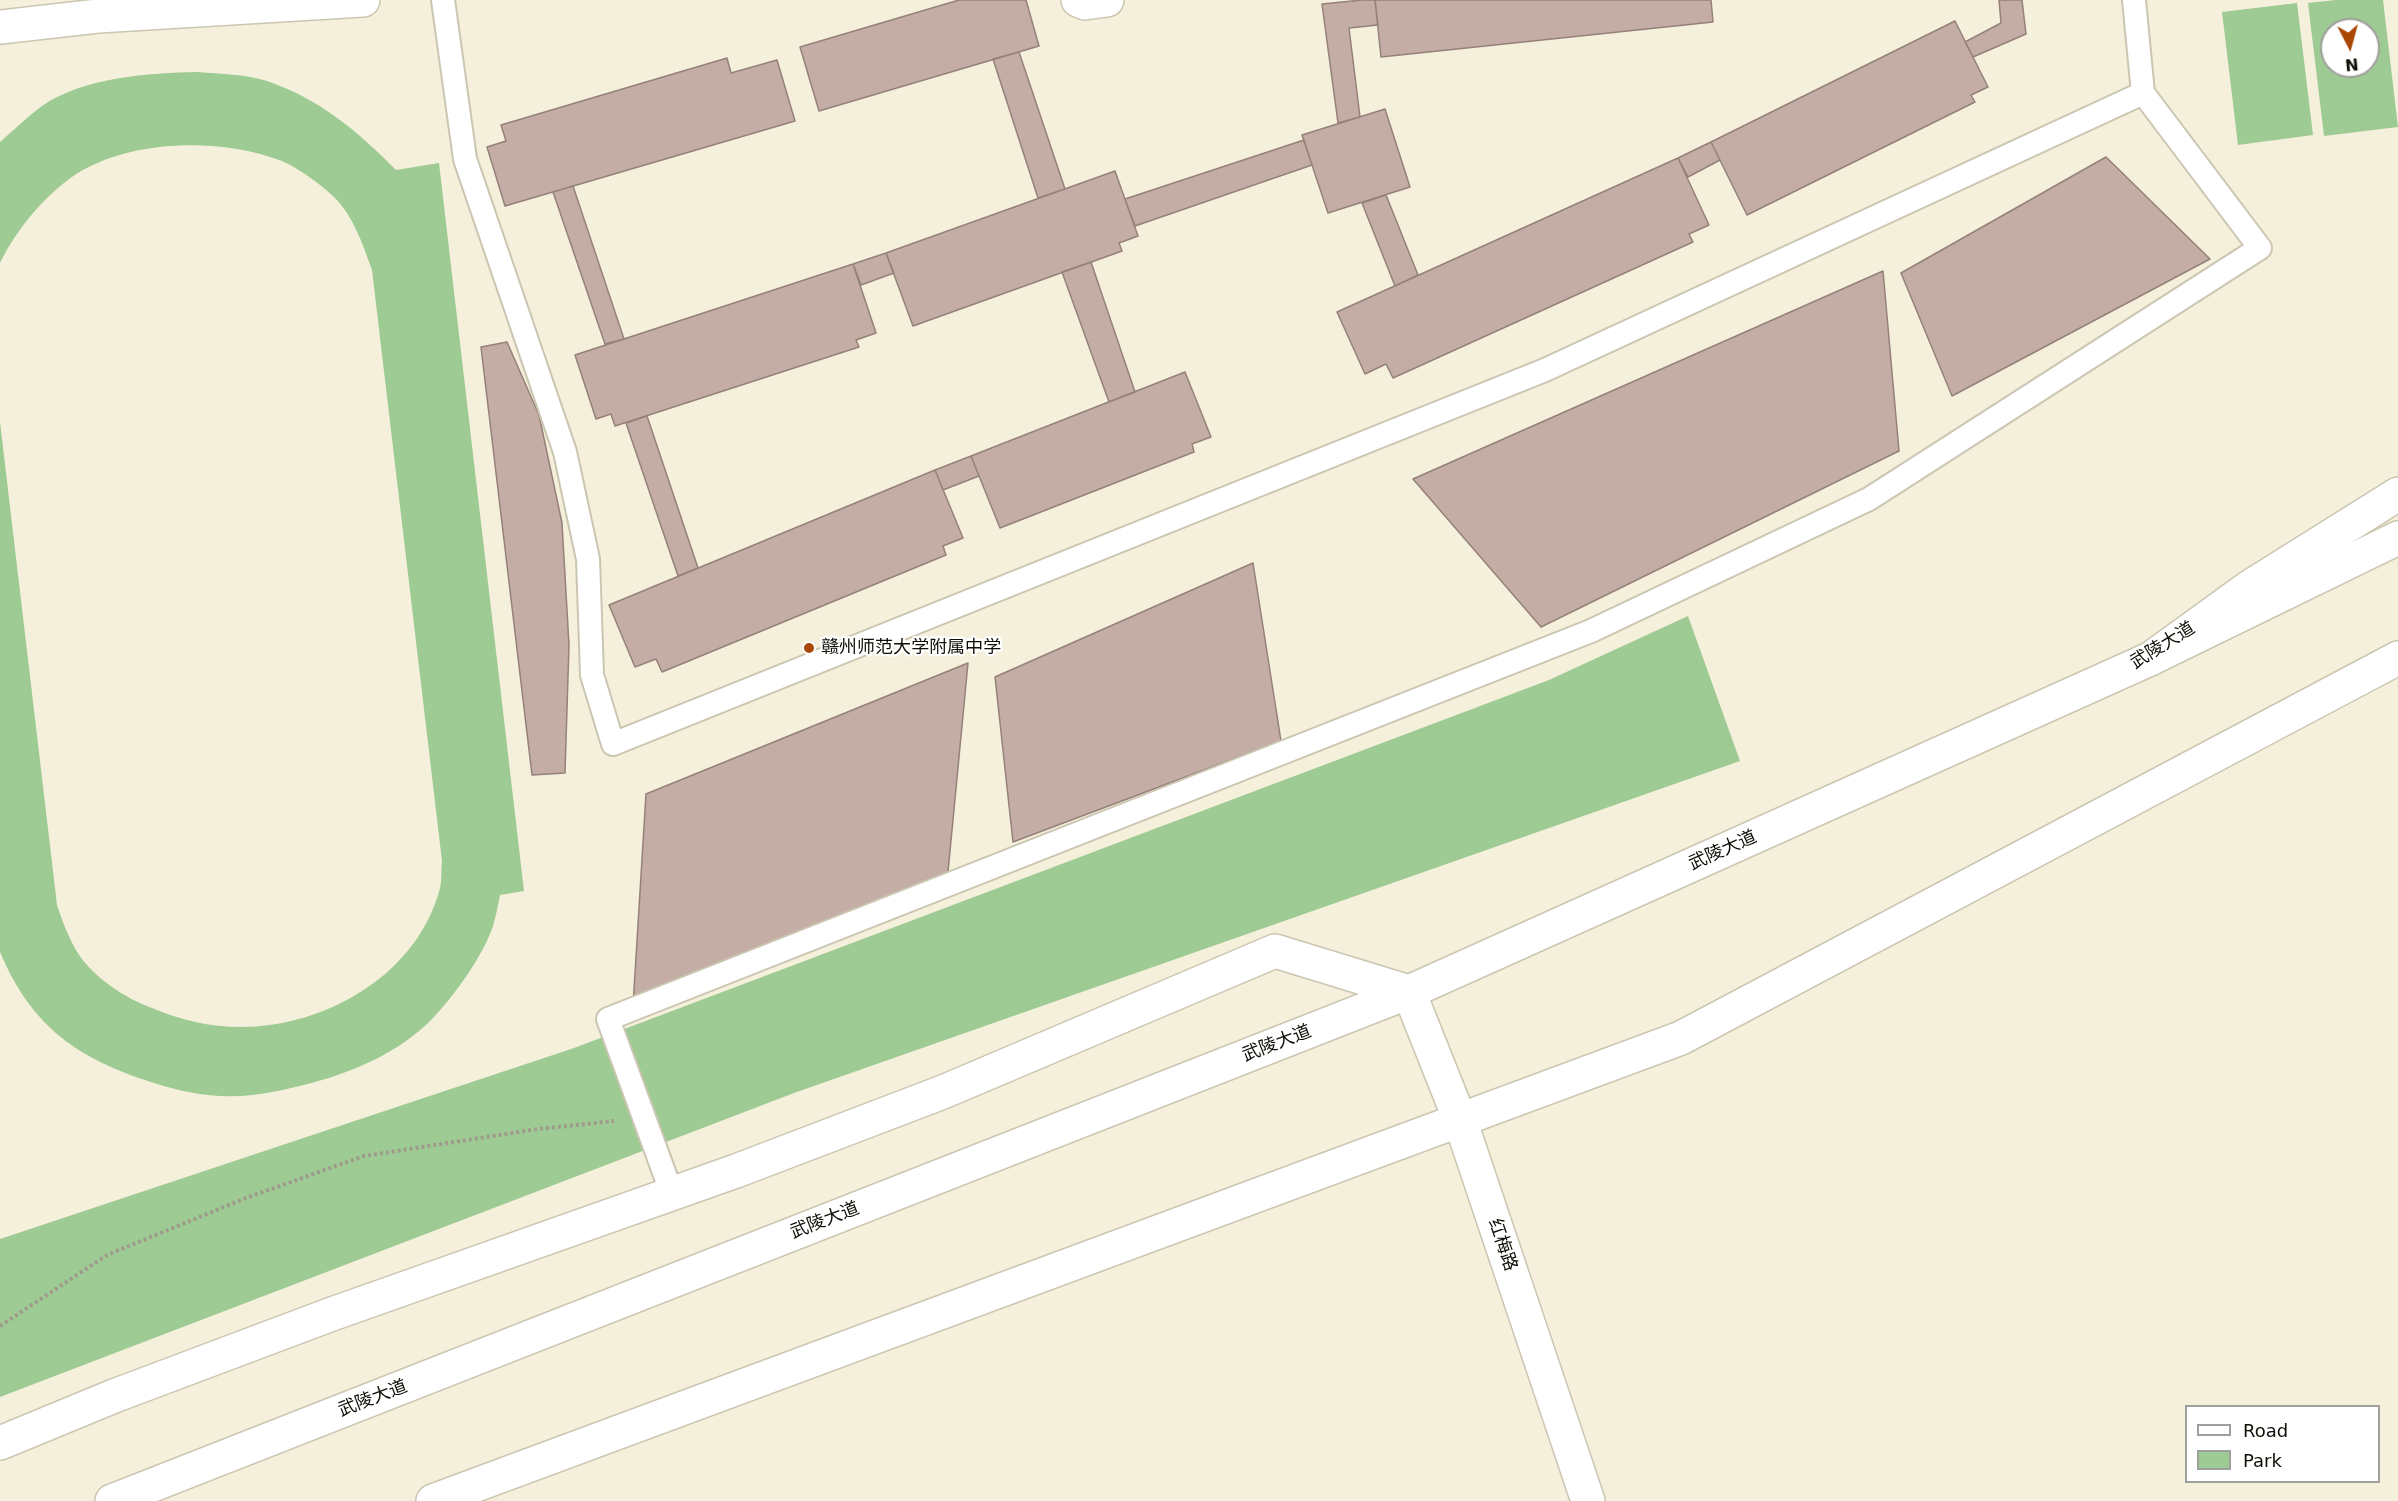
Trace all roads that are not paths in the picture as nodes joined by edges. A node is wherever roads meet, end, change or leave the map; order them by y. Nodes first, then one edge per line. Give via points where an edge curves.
1 (363, 0) edge
2 (443, 0) edge
3 (1078, 0) edge
4 (1107, 0) edge
5 (2134, 0) edge
6 (0, 27) edge
7 (2143, 93) junction
8 (2398, 494) edge
9 (2398, 538) edge
10 (2398, 658) edge
11 (2150, 659) junction
12 (1409, 992) junction
13 (1460, 1120) junction
14 (672, 1194) junction
15 (0, 1443) edge
16 (112, 1501) edge
17 (433, 1501) edge
18 (1588, 1501) edge

1 - 6 main road via 98,16
2 - 7 lane via 465,159 565,452 588,559 592,675 613,744 1545,370
3 - 4 main road
5 - 7 lane
7 - 14 lane via 2260,248 1869,499 1591,631 608,1019
8 - 11 main road, 武陵大道 via 2248,588
9 - 11 main road
10 - 13 main road via 1681,1038
11 - 12 main road, 武陵大道
12 - 13 main road, 红梅路
12 - 14 main road via 1275,951 943,1092
12 - 16 main road, 武陵大道
13 - 17 main road
13 - 18 main road, 红梅路
14 - 15 main road via 332,1314

